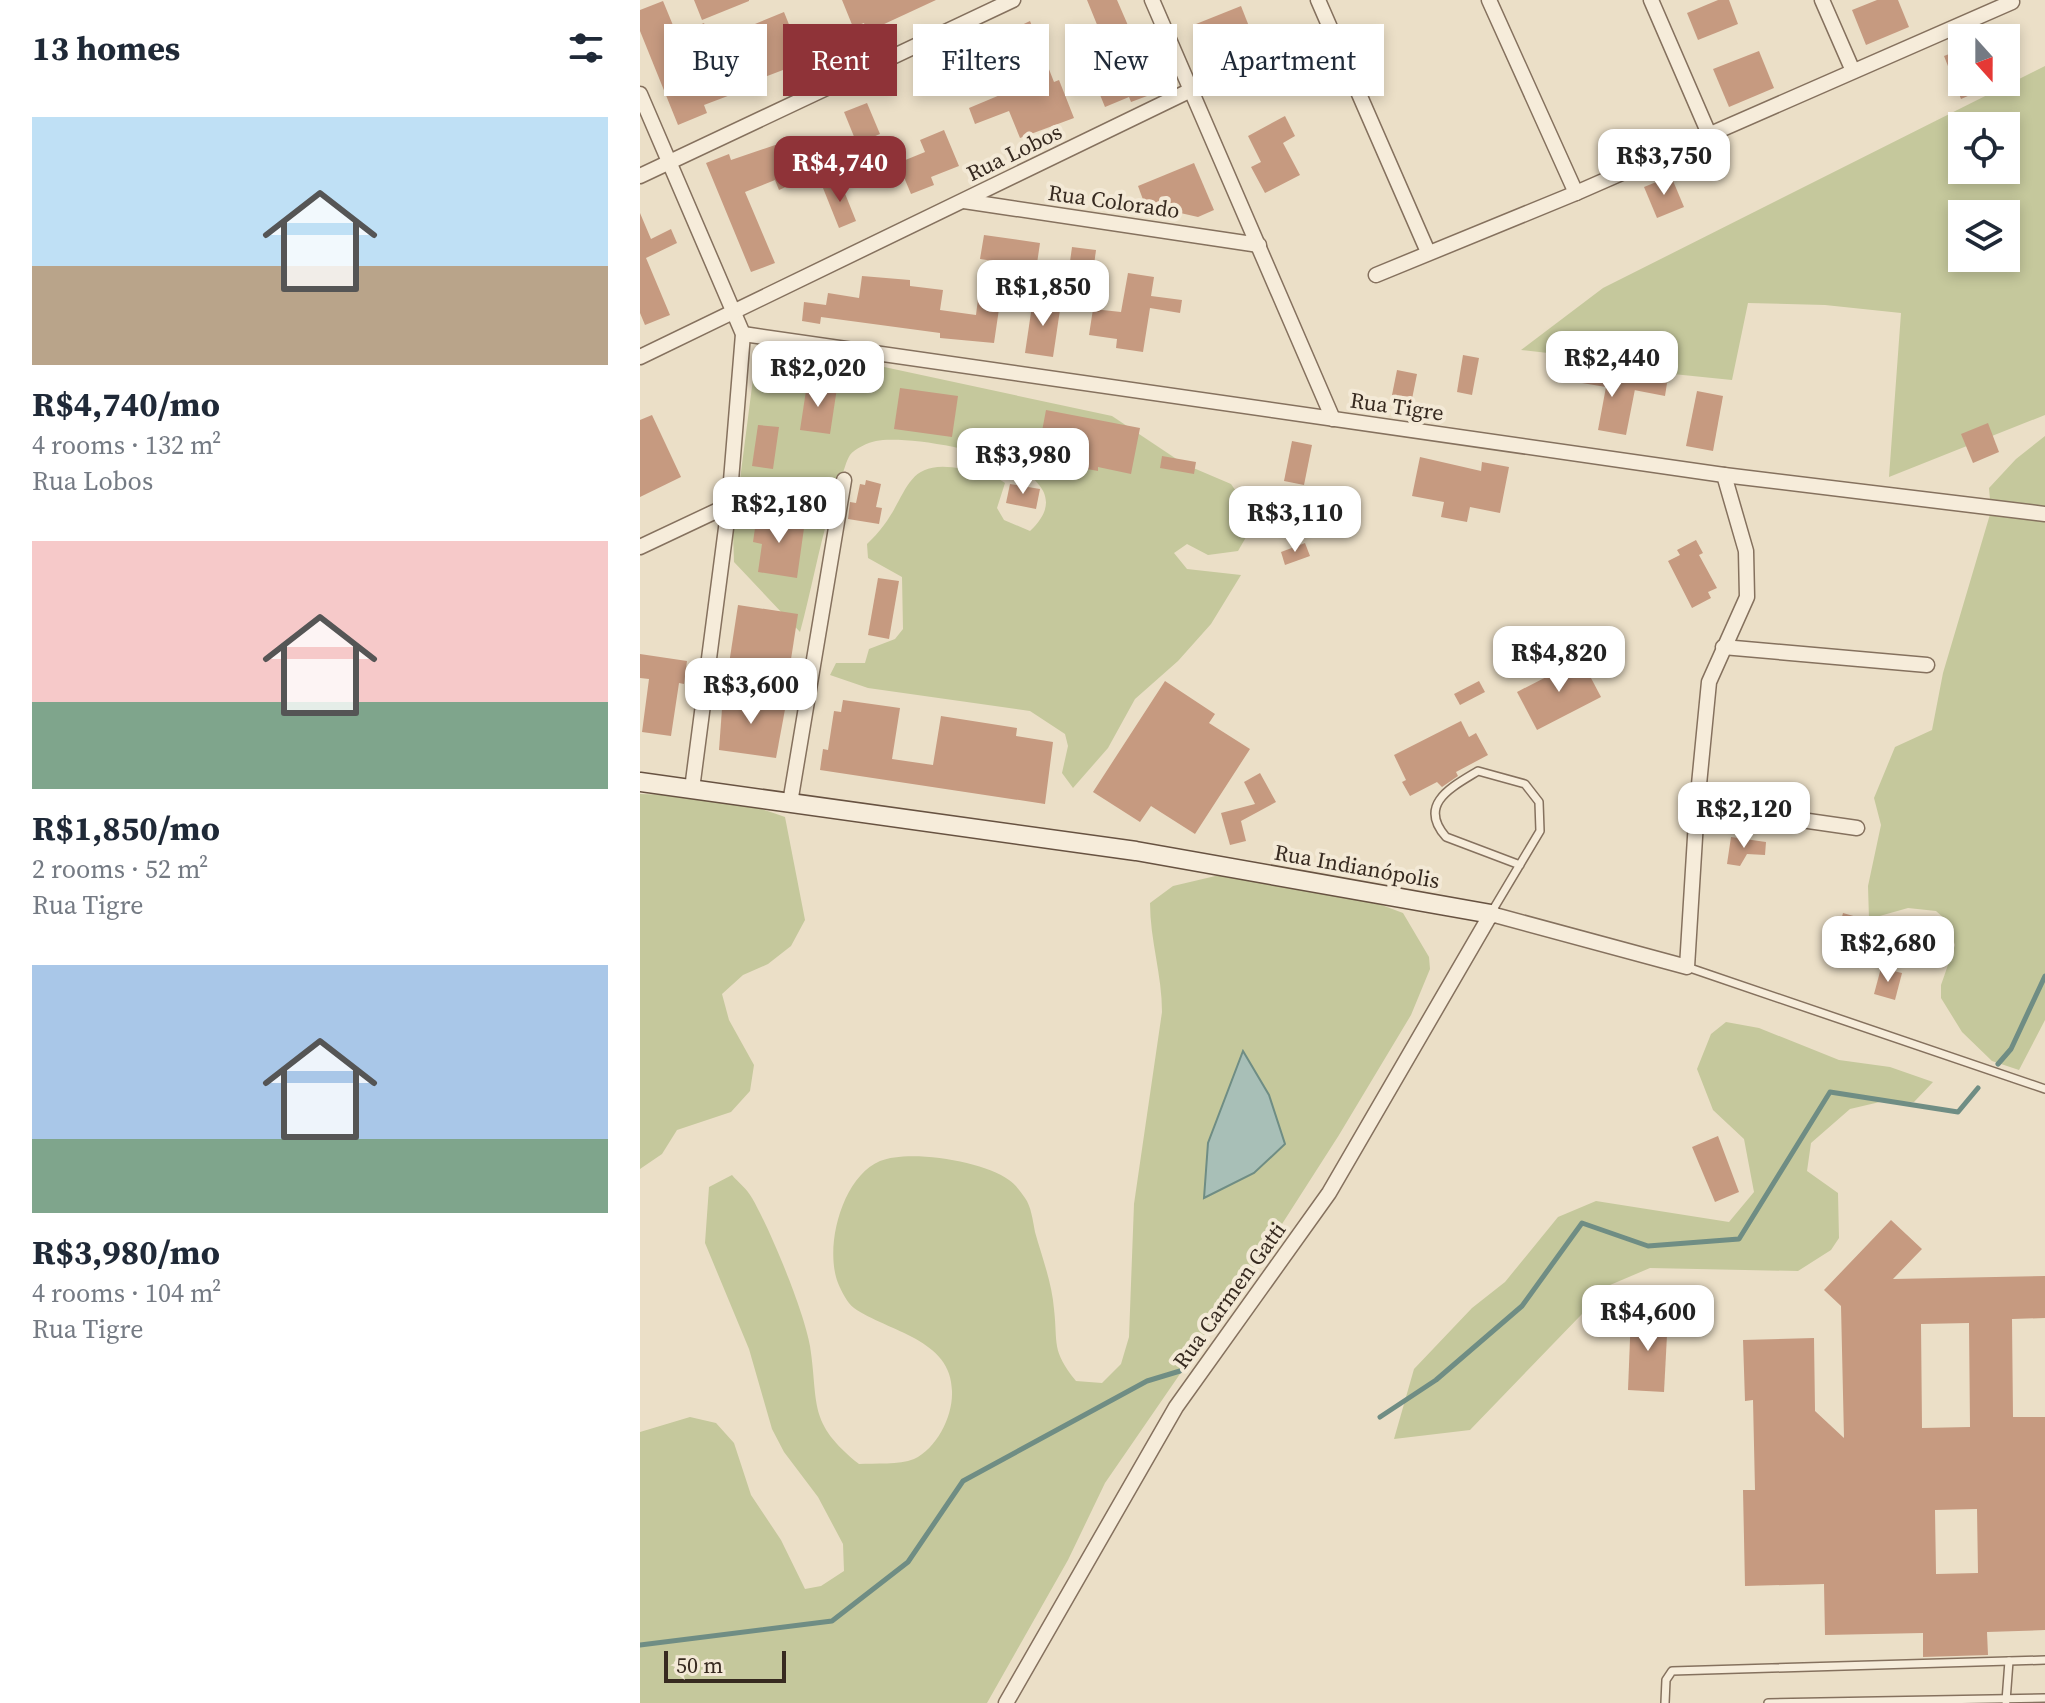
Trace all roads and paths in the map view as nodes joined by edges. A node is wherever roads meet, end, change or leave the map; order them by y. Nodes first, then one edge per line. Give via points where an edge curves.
1 (1013, 0) edge
2 (1152, 0) edge
3 (1318, 0) edge
4 (1489, 0) edge
5 (1651, 0) edge
6 (1822, 0) edge
7 (2012, 2) dead end
8 (1853, 71) junction
9 (1191, 90) junction
10 (640, 94) edge
11 (1709, 134) junction
12 (669, 162) junction
13 (640, 176) edge
14 (1576, 193) junction
15 (963, 201) junction
16 (1259, 245) junction
17 (1428, 252) junction
18 (1376, 275) dead end
19 (734, 312) junction
20 (743, 334) junction
21 (640, 357) edge
22 (1333, 419) junction
23 (1724, 475) junction
24 (844, 480) dead end
25 (729, 505) junction
26 (2045, 514) edge
27 (640, 547) edge
28 (1723, 647) junction
29 (1927, 665) dead end
30 (640, 782) edge
31 (692, 789) junction
32 (790, 803) junction
33 (1697, 805) junction
34 (1857, 828) dead end
35 (1520, 865) junction
36 (1491, 914) junction
37 (1687, 967) junction
38 (2045, 1089) edge
39 (2045, 1660) edge
40 (2009, 1661) junction
41 (2045, 1698) edge
42 (2006, 1701) edge
43 (1006, 1703) edge
44 (1665, 1703) edge
45 (1768, 1703) edge

1 - 12 street
2 - 9 street
3 - 17 street
4 - 14 street
5 - 11 street
6 - 8 street
7 - 8 street
8 - 11 street
9 - 15 street, Rua Lobos
9 - 16 street
10 - 12 street
11 - 14 street
12 - 13 street
12 - 19 street
14 - 17 street
15 - 16 street, Rua Colorado
15 - 19 street, Rua Lobos
16 - 22 street
17 - 18 street
19 - 20 street
19 - 21 street, Rua Lobos
20 - 22 street, Rua Tigre
20 - 25 street
22 - 23 street, Rua Tigre
23 - 26 street, Rua Tigre
23 - 28 street via 1746,551 1747,597
24 - 32 street
25 - 27 street
25 - 31 street
28 - 29 street
28 - 33 street via 1709,682
30 - 31 street, Rua Indianópolis
31 - 32 street, Rua Indianópolis
32 - 36 street, Rua Indianópolis via 1136,851
33 - 34 street
33 - 37 street
35 - 35 lane via 1446,837 1438,828 1435,809 1443,793 1478,771 1525,784 1539,802 1540,831
35 - 36 lane
36 - 37 street, Rua Indianópolis
36 - 43 street, Rua Carmen Gatti via 1329,1193 1176,1407
37 - 38 lane, Rua Indianópolis
39 - 40 lane
40 - 42 lane
40 - 44 lane via 1672,1671
41 - 42 lane
42 - 45 lane

